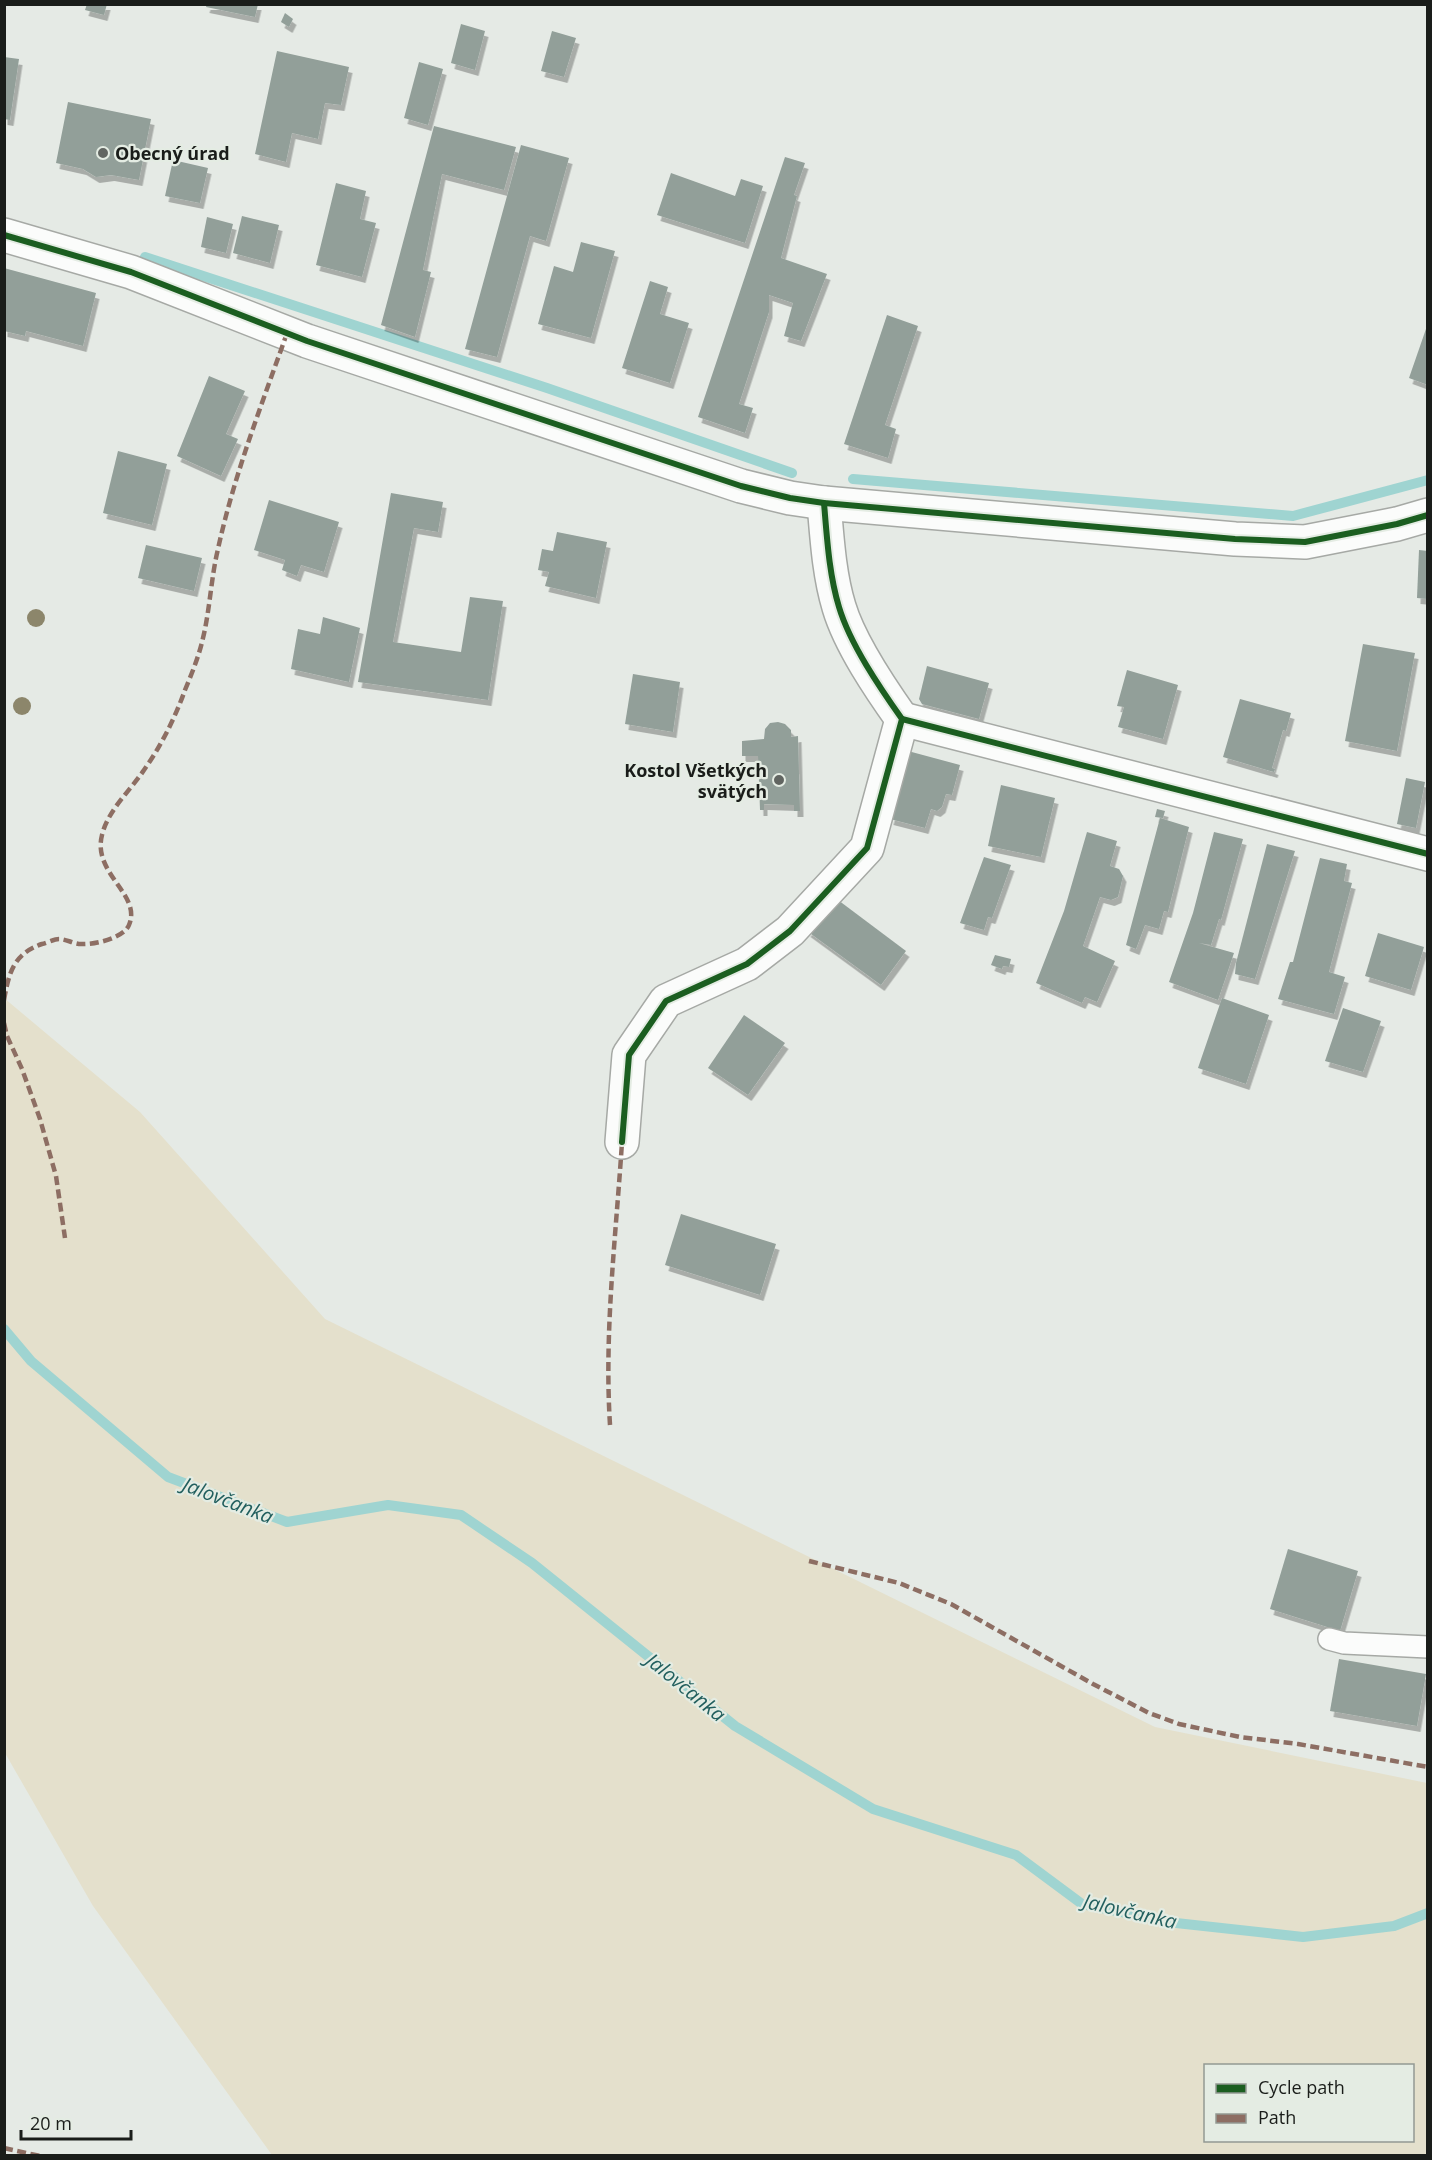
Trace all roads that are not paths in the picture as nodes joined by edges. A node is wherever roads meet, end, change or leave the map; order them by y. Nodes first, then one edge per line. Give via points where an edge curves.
1 (4, 235) edge
2 (824, 503) junction
3 (1428, 515) edge
4 (902, 719) junction
5 (1428, 854) edge
6 (622, 1142) dead end
7 (1329, 1639) dead end
8 (1428, 1647) edge

1 - 2 street via 131,272 306,341 719,478 790,498
2 - 3 street via 1305,542
2 - 4 street via 839,609 866,665
4 - 5 street
4 - 6 street via 867,848 790,931 747,964 666,1001 629,1055
7 - 8 lane

